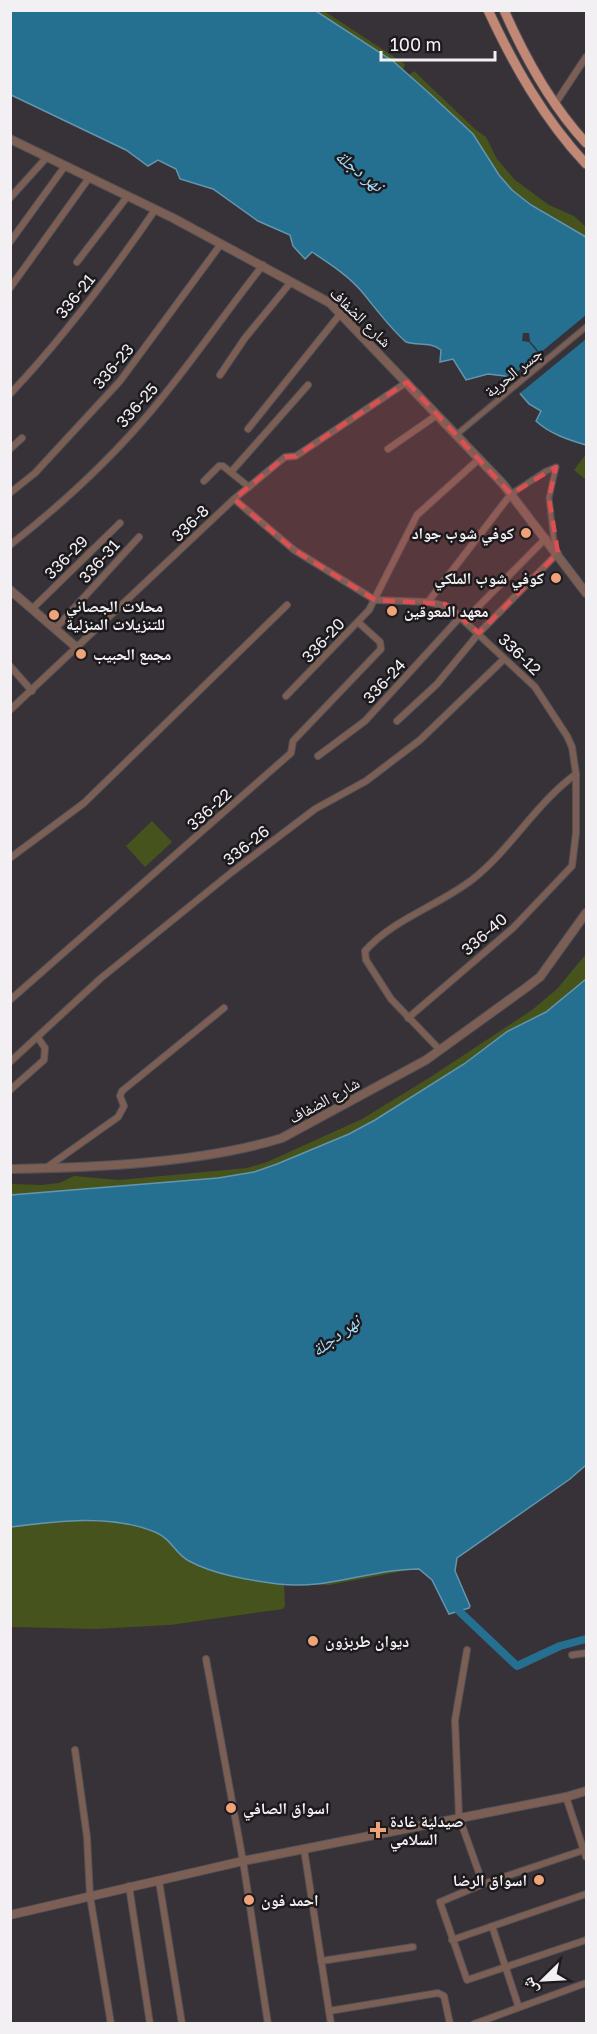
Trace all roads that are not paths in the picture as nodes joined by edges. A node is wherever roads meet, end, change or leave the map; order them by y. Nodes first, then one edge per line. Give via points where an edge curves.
1 (488, 10) edge
2 (504, 10) edge
3 (518, 44) junction
4 (507, 50) junction
5 (526, 57) junction
6 (586, 57) edge
7 (514, 63) junction
8 (555, 104) junction
9 (10, 139) edge
10 (586, 143) edge
11 (47, 157) junction
12 (586, 164) edge
13 (65, 166) junction
14 (89, 178) junction
15 (127, 197) junction
16 (10, 198) edge
17 (155, 210) junction
18 (10, 242) edge
19 (221, 244) junction
20 (77, 262) dead end
21 (263, 265) junction
22 (291, 282) junction
23 (10, 288) edge
24 (341, 313) junction
25 (586, 327) edge
26 (220, 375) dead end
27 (406, 382) junction
28 (309, 385) dead end
29 (10, 394) edge
30 (437, 415) junction
31 (248, 429) dead end
32 (456, 435) junction
33 (22, 438) dead end
34 (10, 449) edge
35 (388, 449) dead end
36 (479, 459) junction
37 (231, 472) junction
38 (204, 481) dead end
39 (249, 487) junction
40 (10, 492) edge
41 (512, 494) junction
42 (234, 499) junction
43 (120, 523) dead end
44 (139, 537) dead end
45 (546, 538) junction
46 (10, 545) edge
47 (556, 551) junction
48 (10, 590) edge
49 (586, 593) edge
50 (375, 600) junction
51 (428, 602) junction
52 (287, 605) dead end
53 (32, 609) junction
54 (463, 618) junction
55 (358, 622) junction
56 (55, 629) junction
57 (479, 633) junction
58 (76, 647) junction
59 (504, 658) junction
60 (10, 666) edge
61 (32, 691) junction
62 (286, 696) dead end
63 (10, 710) edge
64 (397, 721) dead end
65 (318, 756) dead end
66 (576, 774) junction
67 (12, 854) edge
68 (572, 866) joint
69 (586, 913) edge
70 (10, 1000) edge
71 (225, 1008) dead end
72 (408, 1018) junction
73 (38, 1038) junction
74 (441, 1050) junction
75 (10, 1062) edge
76 (10, 1090) edge
77 (46, 1168) junction
78 (10, 1169) edge
79 (467, 1650) dead end
80 (586, 1653) edge
81 (572, 1655) dead end
82 (206, 1659) dead end
83 (75, 1750) dead end
84 (586, 1791) edge
85 (566, 1797) junction
86 (459, 1817) junction
87 (304, 1849) junction
88 (585, 1853) edge
89 (243, 1862) junction
90 (159, 1881) junction
91 (483, 1884) junction
92 (129, 1886) junction
93 (586, 1894) edge
94 (90, 1896) junction
95 (10, 1915) edge
96 (492, 1926) junction
97 (452, 1940) junction
98 (586, 1940) edge
99 (413, 1947) dead end
100 (321, 1961) junction
101 (506, 1968) junction
102 (586, 1983) edge
103 (518, 2005) junction
104 (329, 2011) junction
105 (111, 2024) edge
106 (150, 2024) edge
107 (182, 2024) edge
108 (268, 2024) edge
109 (331, 2024) edge
110 (450, 2024) edge
111 (474, 2024) edge

1 - 4 main road
2 - 3 main road
3 - 4 main road
3 - 5 main road
4 - 7 main road
5 - 7 main road via 519,57
5 - 8 main road
6 - 8 street
7 - 12 main road via 540,106
8 - 10 main road
9 - 11 street, شارع الضفاف
11 - 13 street, شارع الضفاف
11 - 16 street
13 - 14 street, شارع الضفاف
13 - 18 street
14 - 15 street, شارع الضفاف
14 - 23 street
15 - 17 street, شارع الضفاف
15 - 20 street
17 - 19 street, شارع الضفاف
17 - 29 street, 336-21 via 116,266
19 - 21 street, شارع الضفاف
19 - 40 street, 336-23 via 120,381 35,473
21 - 22 street, شارع الضفاف
21 - 46 street, 336-25 via 172,386 128,435 72,494
22 - 24 street, شارع الضفاف
22 - 26 street via 244,338
24 - 27 street, شارع الضفاف
24 - 31 street
25 - 32 street, جسر الحرية
27 - 30 street, شارع الضفاف
27 - 39 street, 336-8 via 296,456 285,457
28 - 37 street
30 - 32 street, شارع الضفاف
30 - 35 street
32 - 36 street, شارع الضفاف
33 - 34 street
36 - 41 street, شارع الضفاف
36 - 50 street, 336-20 via 417,515
37 - 38 street via 219,466
37 - 39 street
39 - 42 street, 336-8
41 - 45 street, شارع الضفاف
41 - 47 street via 556,467 549,498
41 - 51 street
42 - 50 street, 336-12 via 294,550
42 - 58 street, 336-8
43 - 53 street, 336-29
44 - 56 street, 336-31
45 - 47 street, شارع الضفاف
45 - 54 street, 336-24
47 - 49 street, شارع الضفاف
47 - 57 street
48 - 53 street
50 - 51 street, 336-12
50 - 55 street, 336-20
51 - 54 street, 336-12 via 445,604
52 - 67 street via 84,803
53 - 56 street
54 - 57 street, 336-12
54 - 65 street, 336-24 via 365,721
55 - 62 street, 336-20
55 - 70 street, 336-22 via 380,642 381,649 292,741 291,753
56 - 58 street
57 - 59 street, 336-12
57 - 64 street via 437,684
58 - 61 street, 336-8
59 - 66 street, 336-12 via 527,679 555,716 572,747
59 - 73 street, 336-26 via 420,740 366,781 315,809 232,872 101,978
60 - 61 street
61 - 63 street, 336-8
66 - 68 street, 336-12
66 - 72 street via 472,880 365,951 366,960 391,999
68 - 72 street, 336-40 via 513,928
69 - 74 street, شارع الضفاف via 536,981
71 - 77 street via 122,1091 124,1106 118,1117
72 - 74 street
73 - 75 street, 336-26
73 - 76 street via 45,1048 44,1060
74 - 77 street, شارع الضفاف via 270,1142 177,1158
77 - 78 street, شارع الضفاف
79 - 86 street via 456,1720
80 - 81 street
82 - 89 street
83 - 94 street via 87,1837
84 - 85 street
85 - 86 street
85 - 88 street
86 - 87 street
86 - 91 street
87 - 89 street
87 - 100 street
88 - 91 street
89 - 90 street
89 - 108 street
90 - 92 street
90 - 107 street
91 - 97 street via 440,1902
92 - 94 street
92 - 106 street
93 - 96 street
94 - 95 street
94 - 105 street
96 - 97 street
96 - 101 street
97 - 101 street via 467,1980
98 - 101 street
99 - 100 street
100 - 104 street
101 - 103 street
102 - 103 street
103 - 111 street
104 - 109 street
104 - 110 street via 438,1992 444,1996

